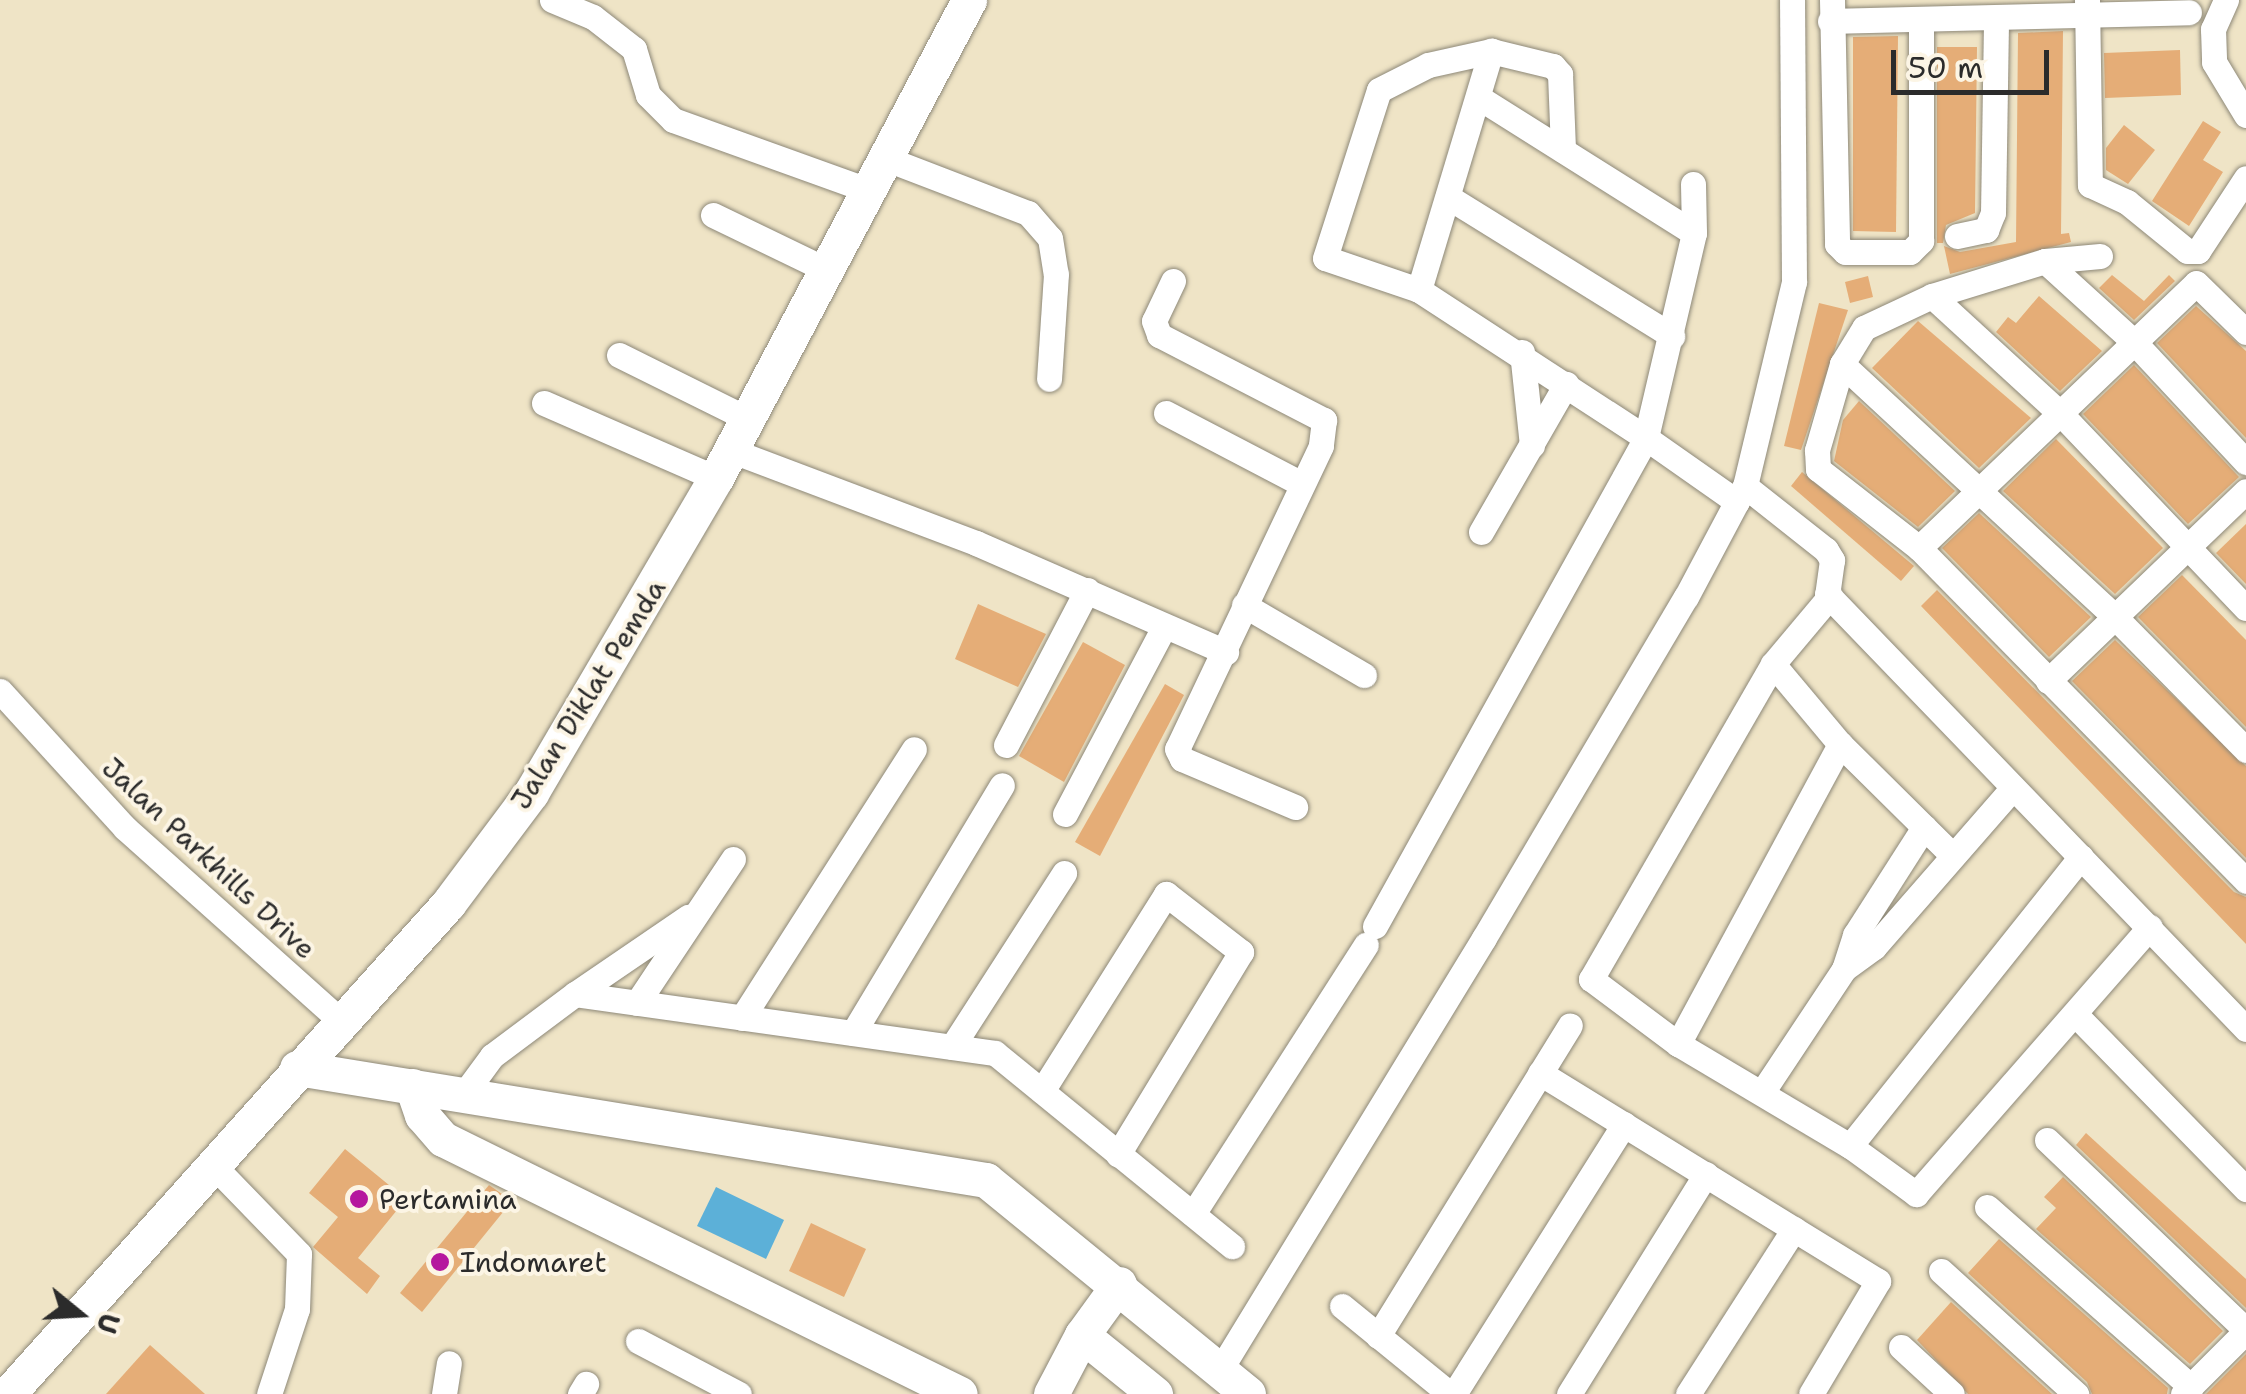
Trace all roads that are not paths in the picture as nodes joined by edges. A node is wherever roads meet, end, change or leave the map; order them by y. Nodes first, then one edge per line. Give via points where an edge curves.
1 (552, 0) edge
2 (969, 0) edge
3 (1792, 0) edge
4 (2226, 0) edge
5 (2087, 6) edge
6 (1831, 10) edge
7 (2189, 12) dead end
8 (1996, 20) junction
9 (1921, 22) junction
10 (1491, 50) junction
11 (1478, 97) junction
12 (2246, 115) edge
13 (1563, 150) junction
14 (888, 159) junction
15 (2246, 178) edge
16 (1693, 184) dead end
17 (870, 192) junction
18 (1448, 197) junction
19 (712, 215) dead end
20 (1694, 233) junction
21 (1958, 236) dead end
22 (2100, 256) dead end
23 (2045, 260) junction
24 (827, 270) junction
25 (1173, 282) dead end
26 (1419, 290) junction
27 (1932, 296) junction
28 (2246, 332) edge
29 (1672, 336) junction
30 (2134, 343) junction
31 (1522, 352) junction
32 (619, 355) dead end
33 (1842, 364) junction
34 (1049, 379) dead end
35 (1566, 384) junction
36 (544, 403) dead end
37 (1166, 413) dead end
38 (2061, 414) junction
39 (746, 418) junction
40 (1646, 438) junction
41 (1532, 445) junction
42 (2246, 462) edge
43 (723, 464) junction
44 (1302, 484) junction
45 (1981, 488) junction
46 (2246, 491) edge
47 (1741, 494) junction
48 (1481, 532) dead end
49 (2185, 546) junction
50 (1919, 548) junction
51 (1086, 590) junction
52 (1830, 596) junction
53 (1244, 606) junction
54 (2246, 608) edge
55 (2113, 615) junction
56 (1164, 627) junction
57 (1226, 652) junction
58 (1773, 664) junction
59 (1364, 675) dead end
60 (2048, 680) junction
61 (0, 691) edge
62 (1840, 744) junction
63 (1006, 746) dead end
64 (914, 749) dead end
65 (2246, 750) edge
66 (1002, 785) dead end
67 (2012, 789) junction
68 (1295, 807) dead end
69 (1065, 814) dead end
70 (1924, 828) junction
71 (1952, 855) junction
72 (2081, 857) junction
73 (733, 860) dead end
74 (1064, 872) dead end
75 (2246, 881) edge
76 (700, 908) junction
77 (2150, 927) junction
78 (1844, 969) junction
79 (575, 994) junction
80 (638, 1003) junction
81 (2075, 1014) junction
82 (742, 1018) junction
83 (341, 1020) junction
84 (1570, 1025) dead end
85 (2246, 1029) edge
86 (852, 1034) junction
87 (1678, 1044) junction
88 (952, 1047) junction
89 (297, 1068) junction
90 (1540, 1072) junction
91 (412, 1086) junction
92 (1763, 1090) junction
93 (1042, 1091) junction
94 (464, 1094) junction
95 (1624, 1124) junction
96 (2047, 1140) dead end
97 (1850, 1146) junction
98 (1118, 1154) junction
99 (210, 1162) junction
100 (1706, 1174) junction
101 (2246, 1189) edge
102 (1987, 1206) dead end
103 (1193, 1214) junction
104 (1794, 1229) junction
105 (1232, 1246) dead end
106 (1941, 1271) dead end
107 (1115, 1290) junction
108 (1342, 1306) dead end
109 (1085, 1330) junction
110 (2246, 1331) edge
111 (1378, 1336) junction
112 (638, 1341) dead end
113 (1901, 1347) dead end
114 (450, 1362) dead end
115 (1220, 1370) junction
116 (2187, 1390) edge
117 (8, 1394) edge
118 (270, 1394) edge
119 (444, 1394) edge
120 (739, 1394) edge
121 (960, 1394) edge
122 (1052, 1394) edge
123 (1154, 1394) edge
124 (1248, 1394) edge
125 (1452, 1394) edge
126 (1569, 1394) edge
127 (1688, 1394) edge
128 (1811, 1394) edge
129 (1952, 1394) edge
130 (2076, 1394) edge

1 - 17 street via 594,17 634,49 648,94 673,120
2 - 14 street, Jalan Diklat Pemda
3 - 47 street via 1794,282
4 - 12 street via 2213,29 2214,62
5 - 7 street
5 - 8 street
5 - 15 street via 2090,185 2126,202 2187,251 2198,251
6 - 9 street
6 - 9 street via 1837,244 1849,253 1910,252 1921,242
8 - 9 street
8 - 21 street via 1992,220 1986,230
10 - 11 street
10 - 13 street via 1560,74
10 - 26 street via 1428,64 1379,90 1326,247 1331,264
11 - 13 street
11 - 18 street
13 - 20 street
14 - 17 street, Jalan Diklat Pemda
14 - 34 street via 1028,213 1040,224 1050,238 1056,274
16 - 20 street
17 - 24 street, Jalan Diklat Pemda
18 - 26 street
18 - 29 street
19 - 24 street
20 - 29 street
22 - 23 street
23 - 27 street
23 - 30 street
24 - 39 street, Jalan Diklat Pemda
25 - 44 street via 1154,322 1159,335 1321,415 1325,434
26 - 31 street
27 - 33 street via 1864,328
27 - 38 street
28 - 30 street via 2196,283
29 - 40 street
30 - 38 street
30 - 42 street
31 - 35 street
31 - 41 street
32 - 39 street
33 - 45 street
33 - 50 street via 1817,450 1818,469
35 - 40 street
35 - 41 street
36 - 43 street
37 - 44 street
38 - 45 street
38 - 49 street
39 - 43 street, Jalan Diklat Pemda
40 - 47 street
40 - 103 street via 1371,935
41 - 48 street
43 - 51 street
43 - 83 street, Jalan Diklat Pemda via 531,793 448,904
44 - 53 street
45 - 50 street
45 - 55 street
46 - 49 street
47 - 52 street via 1830,555
47 - 115 street via 1494,921
49 - 54 street
49 - 55 street
50 - 60 street
51 - 56 street
51 - 63 street
52 - 58 street
52 - 67 street
53 - 57 street
53 - 59 street
55 - 60 street
55 - 65 street
56 - 57 street
56 - 69 street
57 - 68 street via 1177,756
58 - 62 street
58 - 87 street via 1592,978
60 - 75 street
61 - 83 street, Jalan Parkhills Drive via 126,828
62 - 70 street
62 - 87 street
64 - 82 street
66 - 86 street
67 - 71 street
67 - 72 street
70 - 71 street
70 - 78 street via 1854,935
71 - 78 street via 1874,947
72 - 77 street
72 - 97 street
73 - 76 street
74 - 88 street
76 - 79 street
76 - 80 street
77 - 81 street
77 - 85 street
78 - 92 street
79 - 80 street
79 - 94 street via 492,1056
80 - 82 street
81 - 97 street via 1916,1194
81 - 101 street
82 - 86 street
83 - 89 street, Jalan Diklat Pemda
84 - 90 street
86 - 88 street
87 - 92 street
88 - 93 street via 996,1054
89 - 91 street
89 - 99 street, Jalan Diklat Pemda
90 - 95 street
90 - 111 street
91 - 94 street
91 - 121 street via 422,1115 442,1139
92 - 97 street
93 - 98 street
93 - 98 street via 1166,894 1240,952
94 - 107 street via 956,1170 986,1180
95 - 100 street
95 - 125 street
96 - 110 street
98 - 103 street
99 - 117 street, Jalan Diklat Pemda
99 - 118 street via 299,1254 296,1309
100 - 104 street
100 - 126 street
102 - 116 street
103 - 105 street
104 - 127 street
104 - 128 street via 1878,1281
106 - 130 street
107 - 109 street
107 - 115 street
108 - 111 street
109 - 122 street
109 - 123 street
110 - 116 street
111 - 125 street
112 - 120 street
113 - 129 street
114 - 119 street
115 - 124 street

